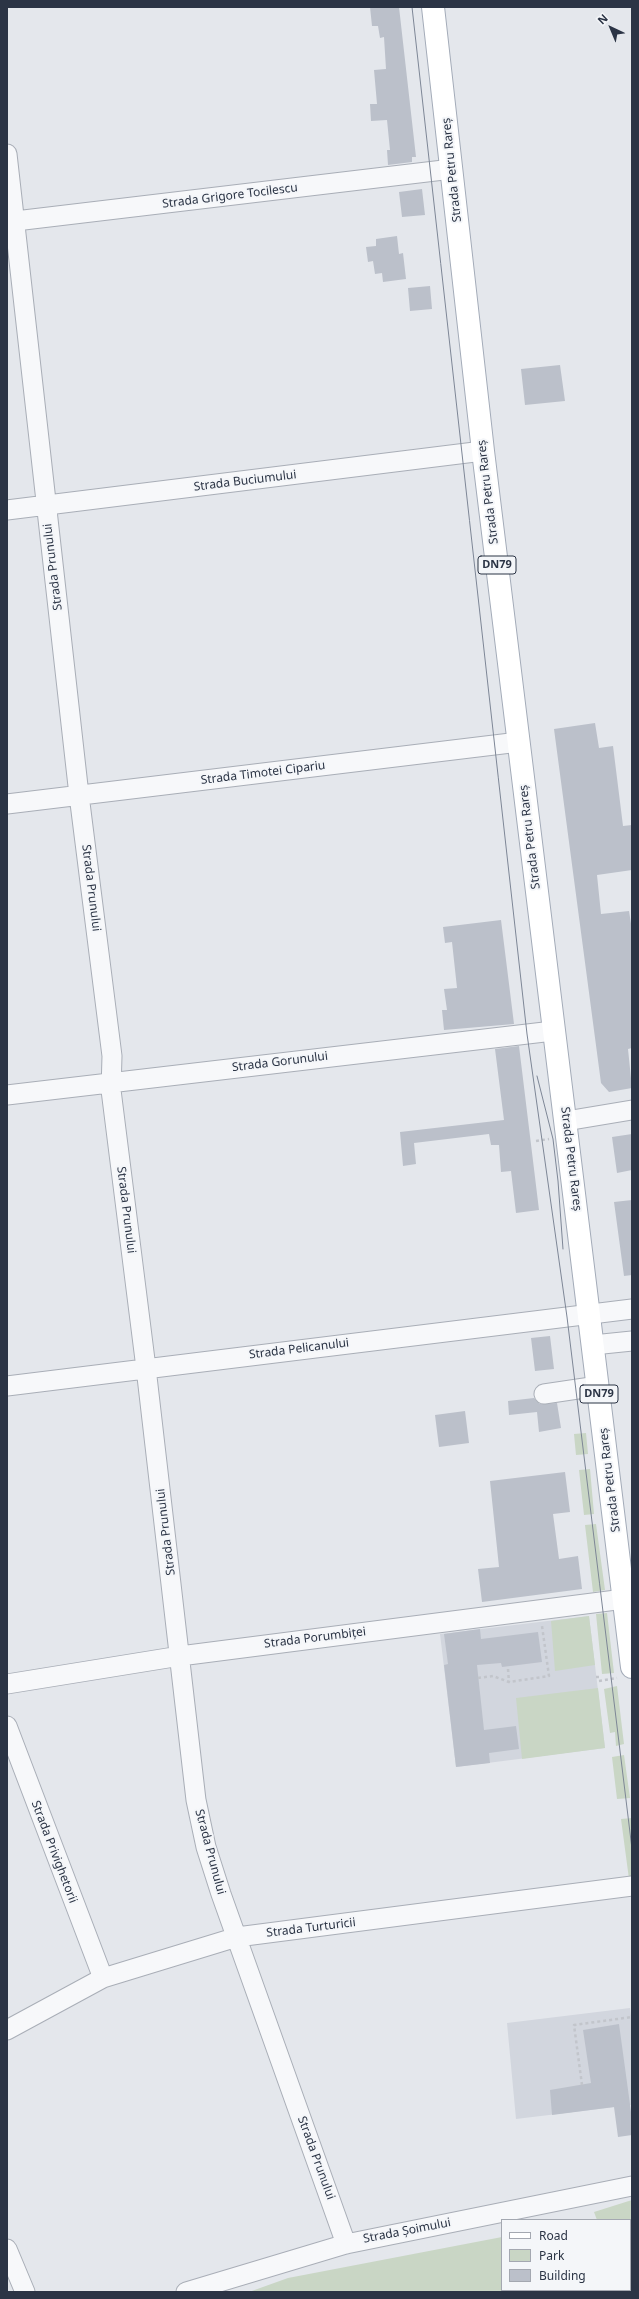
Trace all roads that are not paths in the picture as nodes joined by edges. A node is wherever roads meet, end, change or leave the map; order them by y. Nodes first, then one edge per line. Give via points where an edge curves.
1 (434, 7) edge
2 (7, 154) edge
3 (452, 170) junction
4 (11, 221) edge
5 (483, 451) junction
6 (46, 505) junction
7 (7, 510) edge
8 (519, 742) junction
9 (79, 794) junction
10 (7, 804) edge
11 (553, 1031) junction
12 (111, 1082) junction
13 (7, 1095) edge
14 (632, 1110) edge
15 (566, 1121) junction
16 (632, 1310) edge
17 (590, 1314) junction
18 (632, 1341) edge
19 (594, 1345) junction
20 (146, 1368) junction
21 (7, 1386) edge
22 (598, 1386) junction
23 (544, 1394) dead end
24 (624, 1599) junction
25 (180, 1656) junction
26 (626, 1672) edge
27 (7, 1684) edge
28 (7, 1726) edge
29 (632, 1886) edge
30 (238, 1937) junction
31 (103, 1978) junction
32 (7, 2030) edge
33 (632, 2186) edge
34 (346, 2244) junction
35 (7, 2249) edge
36 (25, 2292) edge
37 (186, 2292) edge

1 - 3 main road, Strada Petru Rareș / DN79
2 - 4 street, Strada Prunului
3 - 4 street, Strada Grigore Tocilescu
3 - 5 main road, Strada Petru Rareș / DN79
4 - 6 street, Strada Prunului
5 - 6 street, Strada Buciumului
5 - 8 main road, Strada Petru Rareș / DN79
6 - 7 street, Strada Buciumului
6 - 9 street, Strada Prunului
8 - 9 street, Strada Timotei Cipariu
8 - 11 main road, Strada Petru Rareș / DN79
9 - 10 street, Strada Timotei Cipariu
9 - 12 street, Strada Prunului via 112,1056
11 - 12 street, Strada Gorunului
11 - 15 main road, Strada Petru Rareș / DN79
12 - 13 street, Strada Gorunului
12 - 20 street, Strada Prunului
14 - 15 street
15 - 17 main road, Strada Petru Rareș / DN79
16 - 17 street, Strada Pelicanului
17 - 19 main road, Strada Petru Rareș / DN79
17 - 20 street, Strada Pelicanului
18 - 19 street
19 - 22 main road, Strada Petru Rareș / DN79
20 - 21 street, Strada Pelicanului
20 - 25 street, Strada Prunului
22 - 23 street
22 - 24 main road, Strada Petru Rareș / DN79
24 - 25 street, Strada Porumbiței via 541,1616
24 - 26 main road, Strada Petru Rareș / DN79
25 - 27 street, Strada Porumbiței
25 - 30 street, Strada Prunului via 196,1800 210,1860
28 - 31 street, Strada Privighetorii
29 - 30 street, Strada Turturicii
30 - 31 street, Strada Turturicii
30 - 34 street, Strada Prunului
31 - 32 street, Strada Turturicii
33 - 34 street, Strada Șoimului
34 - 37 street, Strada Șoimului
35 - 36 street

